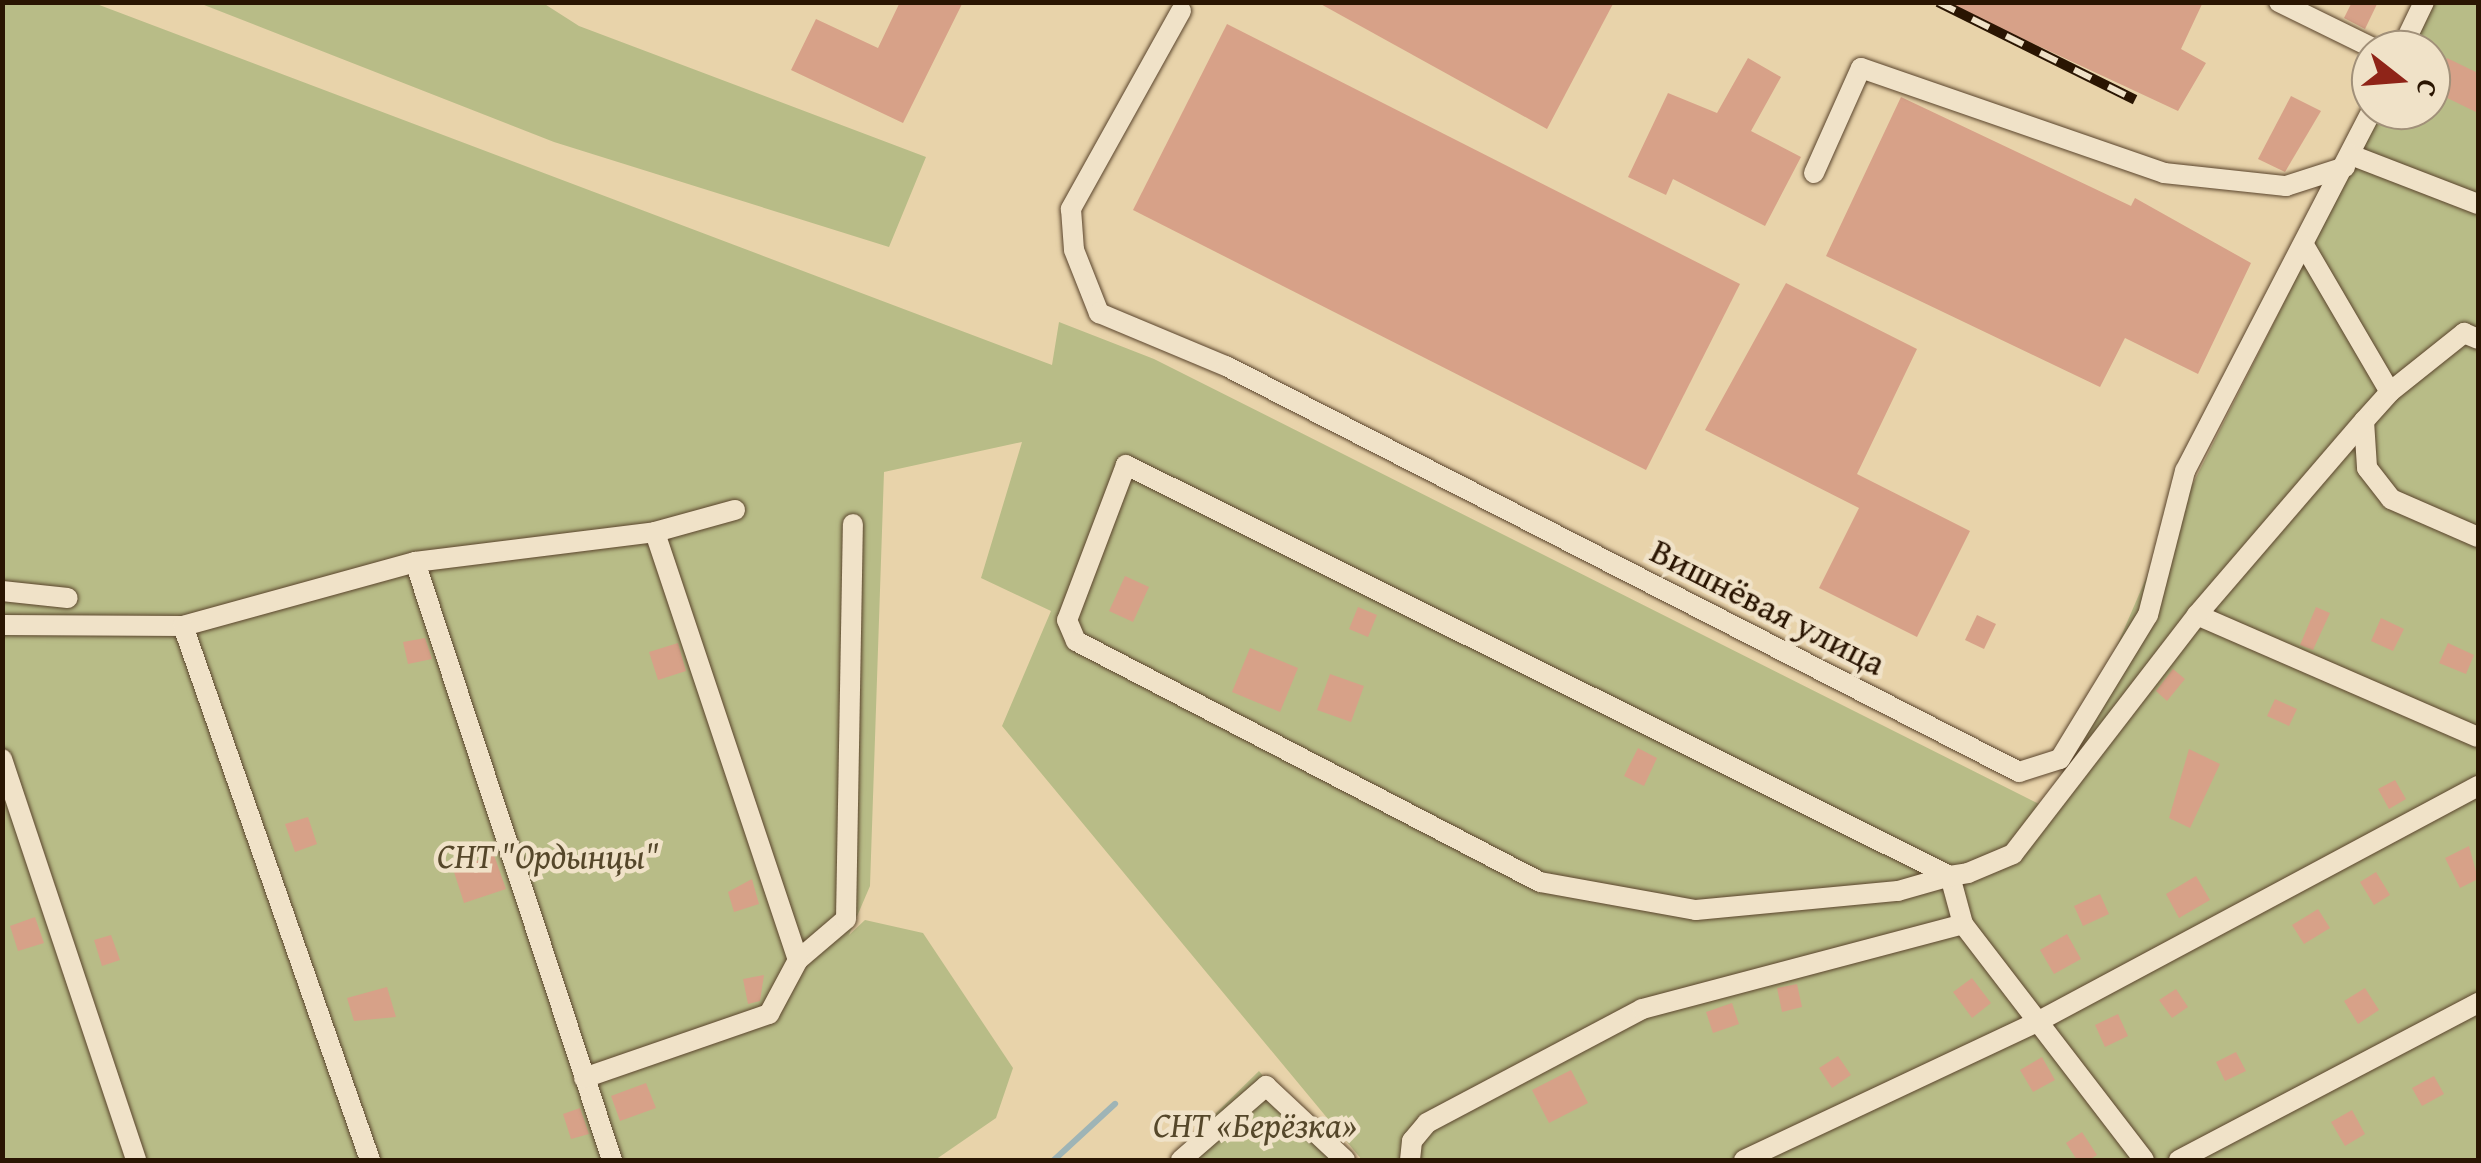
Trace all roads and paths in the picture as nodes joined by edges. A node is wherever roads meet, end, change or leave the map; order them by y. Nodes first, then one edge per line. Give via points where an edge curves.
1 (2279, 2) edge
2 (2424, 2) edge
3 (1181, 10) dead end
4 (2411, 30) edge
5 (2351, 37) edge
6 (2363, 130) edge
7 (2348, 161) junction
8 (1814, 173) dead end
9 (2478, 204) edge
10 (2304, 245) junction
11 (2478, 340) edge
12 (2390, 392) junction
13 (2364, 421) junction
14 (735, 510) dead end
15 (853, 524) dead end
16 (655, 532) junction
17 (2478, 537) edge
18 (415, 562) junction
19 (2, 591) edge
20 (68, 598) dead end
21 (2197, 615) junction
22 (2, 625) edge
23 (183, 626) junction
24 (2478, 737) edge
25 (2, 758) edge
26 (2478, 786) edge
27 (1950, 876) junction
28 (1964, 924) junction
29 (798, 960) junction
30 (2478, 1002) edge
31 (2037, 1022) junction
32 (584, 1078) junction
33 (136, 1160) edge
34 (370, 1160) edge
35 (612, 1160) edge
36 (1181, 1160) edge
37 (1345, 1160) edge
38 (1410, 1160) edge
39 (1744, 1160) edge
40 (2144, 1160) edge
41 (2178, 1160) edge

1 - 5 street
2 - 4 street
3 - 10 street, Вишнёвая улица via 1071,208 1074,250 1100,313 1226,366 2020,772 2060,759 2148,616 2185,471
6 - 7 street, Вишнёвая улица
7 - 8 street via 2286,186 2164,174 1862,68
7 - 9 street
7 - 10 street, Вишнёвая улица
10 - 12 street
11 - 12 street via 2464,333
12 - 13 street
13 - 17 street via 2367,468 2391,499
13 - 21 street
14 - 16 street
15 - 29 street via 846,919
16 - 18 street
16 - 29 street
18 - 23 street
18 - 32 street
19 - 20 street
21 - 24 street
21 - 27 street via 2013,854
22 - 23 street
23 - 34 street
25 - 33 street
26 - 31 street
27 - 27 street via 1898,891 1696,910 1540,882 1076,641 1067,620 1126,465
27 - 28 street
28 - 31 street
28 - 38 street via 1642,1009 1427,1122 1412,1141
29 - 32 street via 769,1014
30 - 41 street
31 - 39 street
31 - 40 street
32 - 35 street
36 - 37 street via 1266,1086

